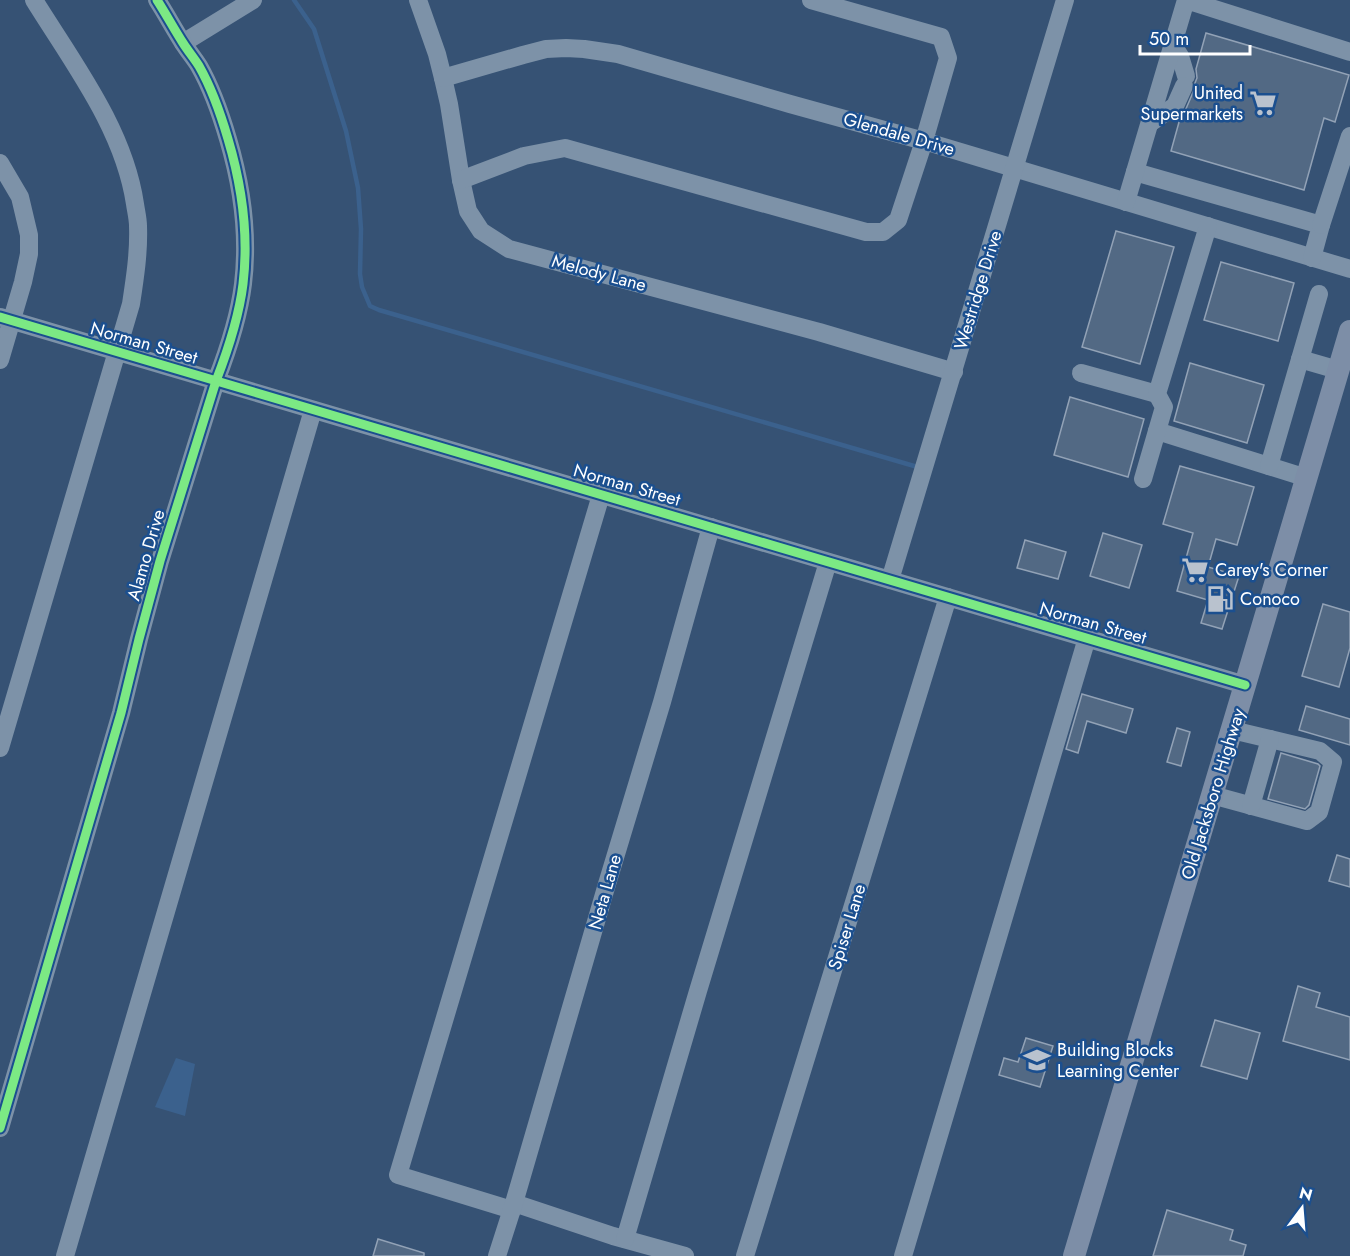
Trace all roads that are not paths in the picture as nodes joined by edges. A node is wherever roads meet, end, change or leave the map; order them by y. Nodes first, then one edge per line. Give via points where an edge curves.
1 (34, 0) edge
2 (157, 0) edge
3 (253, 0) edge
4 (418, 0) edge
5 (811, 0) edge
6 (1065, 0) edge
7 (1187, 0) edge
8 (183, 43) junction
9 (1173, 45) junction
10 (1350, 52) edge
11 (443, 78) junction
12 (1150, 123) junction
13 (1350, 136) edge
14 (924, 141) junction
15 (0, 163) edge
16 (1015, 168) junction
17 (1135, 172) junction
18 (461, 180) junction
19 (1126, 202) junction
20 (1321, 225) junction
21 (1208, 226) junction
22 (1312, 258) junction
23 (1350, 269) edge
24 (1319, 294) dead end
25 (6, 319) edge
26 (1350, 331) edge
27 (117, 352) junction
28 (1300, 359) junction
29 (0, 360) edge
30 (1338, 370) junction
31 (954, 372) junction
32 (1081, 373) dead end
33 (216, 381) junction
34 (1157, 394) junction
35 (313, 410) junction
36 (1157, 431) junction
37 (1269, 466) junction
38 (1143, 478) dead end
39 (1307, 478) junction
40 (601, 495) junction
41 (711, 527) junction
42 (828, 562) junction
43 (890, 580) junction
44 (948, 597) junction
45 (1087, 638) junction
46 (1245, 685) junction
47 (1232, 730) junction
48 (1270, 740) junction
49 (0, 748) edge
50 (1212, 795) junction
51 (1251, 806) junction
52 (0, 1128) edge
53 (513, 1207) junction
54 (625, 1239) junction
55 (64, 1256) edge
56 (497, 1256) edge
57 (685, 1256) edge
58 (745, 1256) edge
59 (903, 1256) edge
60 (1074, 1256) edge

1 - 27 street via 104,113 133,186 138,225 136,269
2 - 8 street, Alamo Drive
3 - 8 street
4 - 11 street, Melody Lane
5 - 14 street via 941,37 948,58
6 - 16 street, Westridge Drive
7 - 9 street
7 - 10 street
8 - 33 street, Alamo Drive via 200,67 222,117 237,167 244,213 243,285
9 - 12 street
9 - 12 street via 1180,56 1185,81 1175,106
11 - 14 street, Glendale Drive via 546,49 599,51
11 - 18 street, Melody Lane
12 - 17 street
13 - 20 street
14 - 16 street, Glendale Drive
14 - 18 street via 898,220 883,232 866,232 565,148 524,156
15 - 25 street via 20,197 29,236 23,282
16 - 19 street, Glendale Drive
16 - 31 street, Westridge Drive
17 - 19 street
17 - 20 street
18 - 31 street, Melody Lane via 468,211 481,231 509,249
19 - 21 street, Glendale Drive
20 - 22 street
21 - 22 street, Glendale Drive
21 - 34 street
22 - 23 street, Glendale Drive
24 - 28 street
25 - 27 street, Norman Street
25 - 29 street
26 - 30 main road, Old Jacksboro Highway
27 - 33 street, Norman Street
27 - 49 street
28 - 30 street
28 - 37 street
30 - 39 main road, Old Jacksboro Highway
31 - 43 street, Westridge Drive
32 - 34 street
33 - 35 street, Norman Street
33 - 52 street, Alamo Drive via 160,561 115,735
34 - 36 street via 1164,407
35 - 40 street, Norman Street
35 - 55 street
36 - 37 street
36 - 38 street
37 - 39 street
39 - 46 main road, Old Jacksboro Highway
40 - 41 street, Norman Street
40 - 53 street via 398,1175
41 - 42 street, Norman Street
41 - 53 street, Neta Lane
42 - 43 street, Norman Street
42 - 54 street
43 - 44 street, Norman Street
44 - 45 street, Norman Street
44 - 58 street, Spiser Lane
45 - 46 street, Norman Street
45 - 59 street
46 - 47 main road, Old Jacksboro Highway
47 - 48 street
47 - 50 main road, Old Jacksboro Highway
48 - 51 street
48 - 51 street via 1320,751 1333,762 1319,812 1307,821
50 - 51 street
50 - 60 main road, Old Jacksboro Highway
53 - 54 street
53 - 56 street, Neta Lane
54 - 57 street

